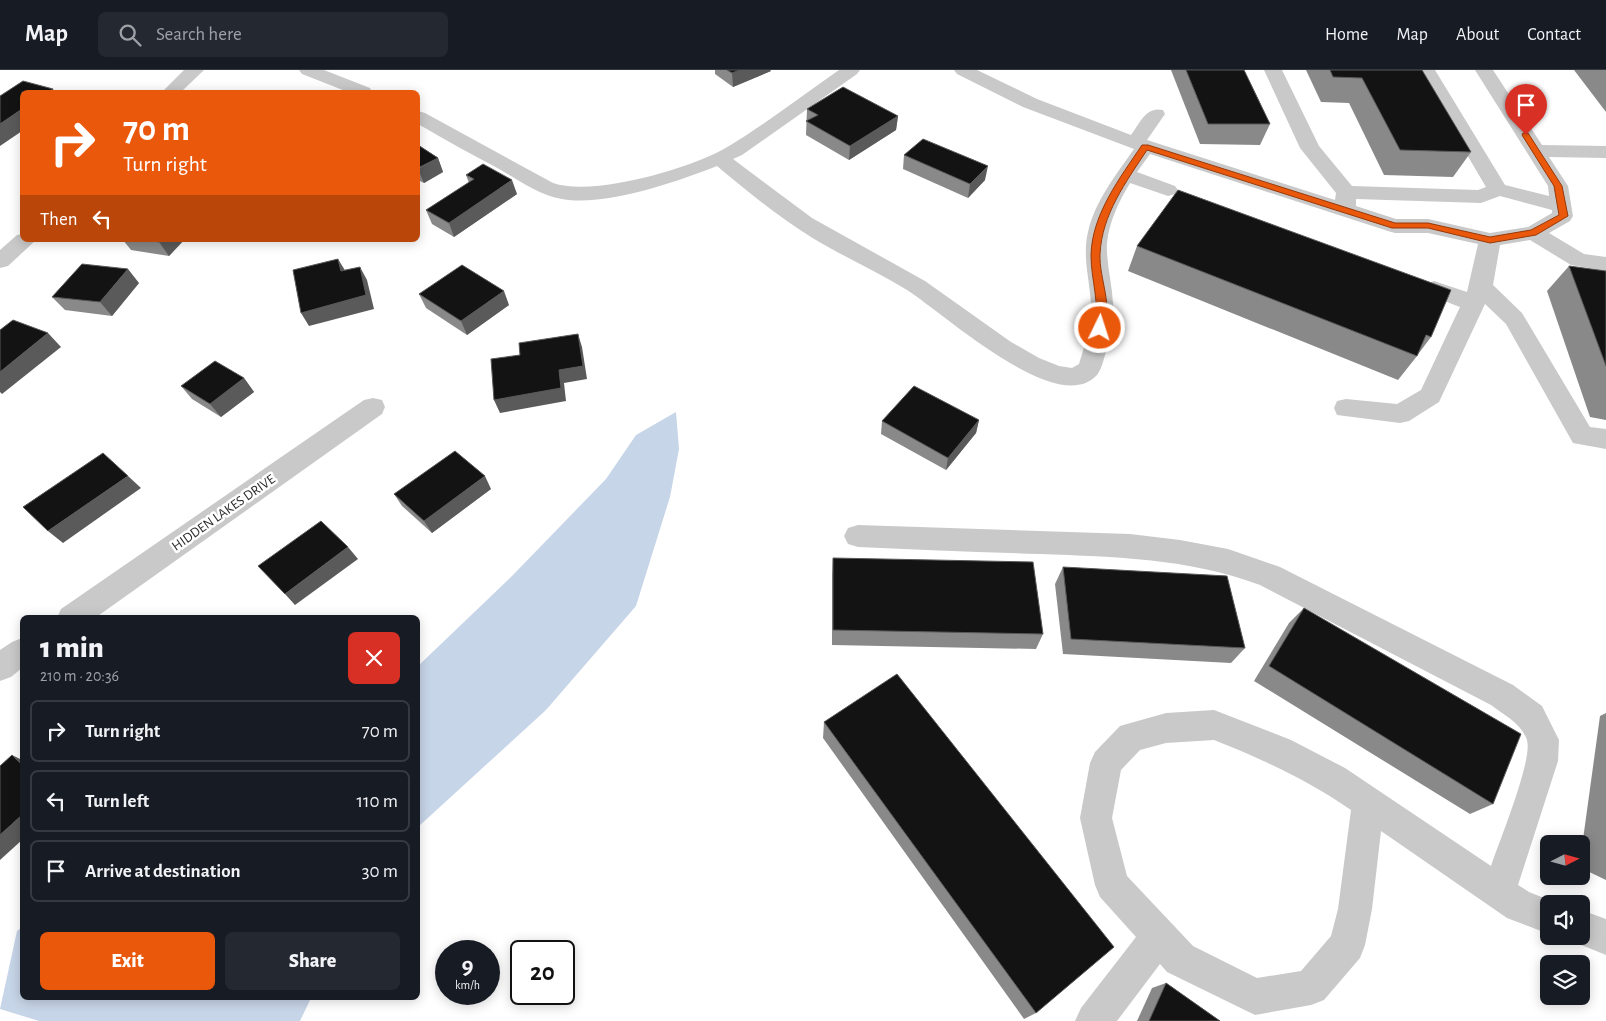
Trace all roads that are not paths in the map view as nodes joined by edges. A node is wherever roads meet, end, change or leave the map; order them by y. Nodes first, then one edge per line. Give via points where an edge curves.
1 (195, 70) edge
2 (308, 70) edge
3 (851, 70) edge
4 (963, 70) edge
5 (1273, 70) edge
6 (1426, 70) edge
7 (1484, 70) edge
8 (173, 90) edge
9 (358, 90) edge
10 (1156, 114) dead end
11 (420, 117) edge
12 (1140, 145) junction
13 (1596, 149) edge
14 (1536, 151) junction
15 (720, 158) junction
16 (1126, 174) junction
17 (1498, 189) junction
18 (1168, 190) dead end
19 (1345, 202) junction
20 (1562, 206) junction
21 (1533, 233) junction
22 (1490, 240) junction
23 (23, 242) edge
24 (0, 262) edge
25 (1606, 264) edge
26 (1434, 289) edge
27 (1477, 295) junction
28 (374, 407) dead end
29 (1346, 408) dead end
30 (1606, 440) edge
31 (858, 536) dead end
32 (75, 615) edge
33 (20, 652) edge
34 (0, 667) edge
35 (1368, 802) junction
36 (1499, 892) junction
37 (1540, 914) edge
38 (1590, 931) edge
39 (1159, 937) junction
40 (1606, 937) edge
41 (1094, 1021) edge

1 - 8 street
2 - 9 street
3 - 15 street via 735,151
4 - 12 street via 1030,102
5 - 19 street via 1310,148
6 - 17 street
7 - 14 street
10 - 12 street
11 - 15 street via 546,187 564,193 590,194 628,188
12 - 16 street
12 - 19 street
13 - 14 street
14 - 20 street via 1558,186
15 - 16 street via 754,187 817,231 921,289 1018,358 1071,378 1081,377 1088,371 1098,340 1102,316 1096,256 1098,232 1105,211
16 - 18 street
17 - 19 street via 1481,197
17 - 20 street
19 - 22 street via 1395,226 1428,226
20 - 21 street via 1563,216
21 - 22 street
21 - 25 street via 1579,260
22 - 27 street
23 - 24 street
26 - 27 street
27 - 29 street via 1430,396 1400,414
27 - 30 street via 1514,319 1582,436
28 - 32 street, HIDDEN LAKES DRIVE
31 - 36 street via 1130,546 1228,562 1270,576 1502,695 1531,716 1543,740 1542,760
33 - 34 street
35 - 36 street
35 - 39 street via 1355,909 1347,946 1311,987 1255,997 1180,959
35 - 39 street via 1334,779 1288,755 1214,725 1166,728 1131,737 1106,763 1096,818 1112,886
36 - 37 street via 1519,906
38 - 40 street
39 - 41 street

